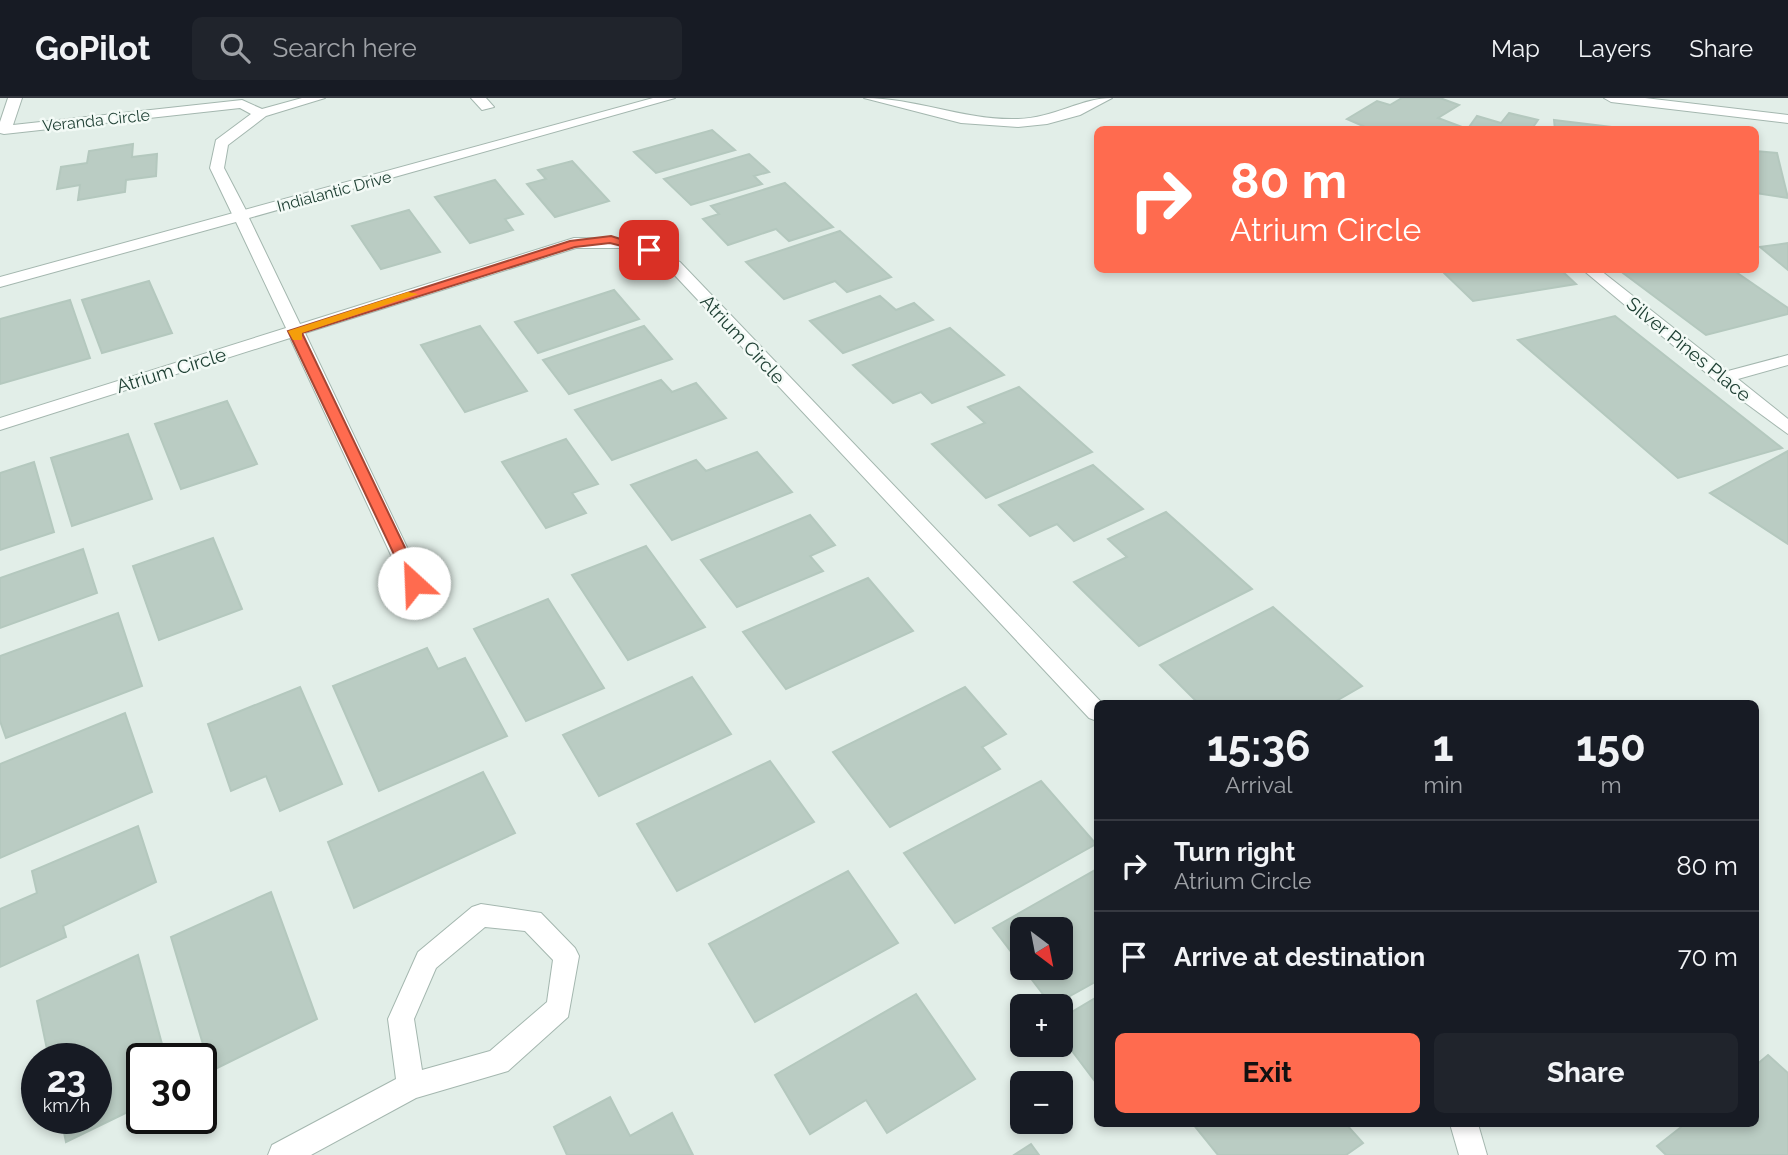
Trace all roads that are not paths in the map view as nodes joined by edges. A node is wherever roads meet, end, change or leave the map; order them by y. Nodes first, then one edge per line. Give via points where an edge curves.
1 (15, 98) edge
2 (318, 98) edge
3 (668, 98) edge
4 (871, 98) edge
5 (1105, 98) edge
6 (1611, 98) edge
7 (261, 113) junction
8 (1788, 119) edge
9 (2, 130) edge
10 (242, 216) junction
11 (1595, 273) edge
12 (0, 282) edge
13 (295, 331) junction
14 (1788, 360) edge
15 (1723, 377) junction
16 (0, 424) edge
17 (1788, 428) edge
18 (414, 583) dead end
19 (1094, 709) edge
20 (411, 1086) junction
21 (1465, 1127) edge
22 (282, 1155) edge
23 (1473, 1155) edge

1 - 9 street, Veranda Circle
2 - 7 street, Veranda Circle
3 - 10 street, Indialantic Drive
4 - 5 street via 979,123 1016,125 1047,122
6 - 8 street
7 - 9 street, Veranda Circle via 242,104
7 - 10 street, Veranda Circle via 221,143 217,168
10 - 12 street, Indialantic Drive
10 - 13 street, Veranda Circle
11 - 15 street, Silver Pines Place
13 - 16 street, Atrium Circle
13 - 18 street, Veranda Circle
13 - 19 street, Atrium Circle via 574,243 611,239 649,250 674,265
14 - 15 street
15 - 17 street, Silver Pines Place
20 - 20 street via 498,1062 559,1008 566,956 532,921 481,915 427,960 401,1019
20 - 22 street
21 - 23 street

